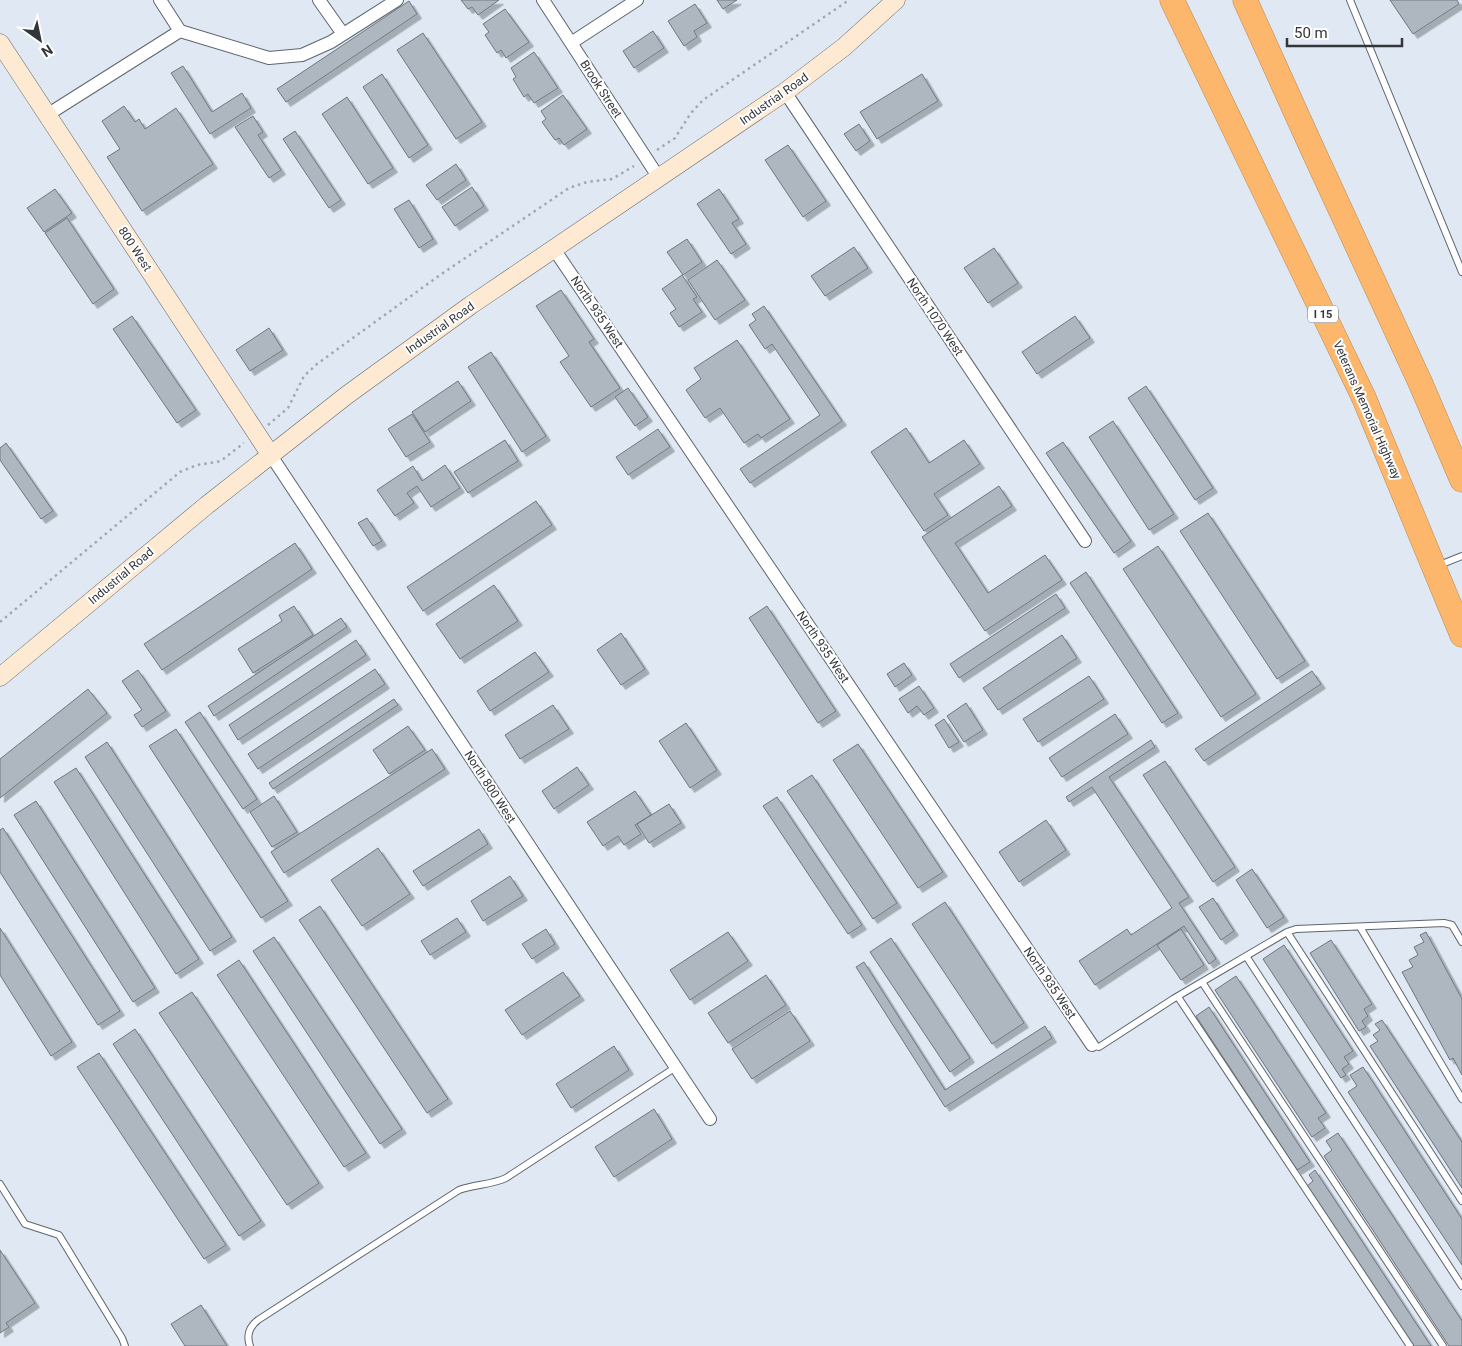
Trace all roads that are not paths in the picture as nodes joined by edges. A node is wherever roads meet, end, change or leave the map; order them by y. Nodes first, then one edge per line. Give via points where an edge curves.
1 (160, 0) edge
2 (319, 0) edge
3 (397, 0) edge
4 (543, 0) edge
5 (637, 0) edge
6 (896, 0) edge
7 (1172, 0) edge
8 (1245, 0) edge
9 (1350, 0) edge
10 (180, 31) junction
11 (343, 34) junction
12 (0, 43) edge
13 (571, 43) junction
14 (786, 92) junction
15 (47, 115) junction
16 (659, 178) junction
17 (554, 249) junction
18 (1462, 272) edge
19 (270, 454) junction
20 (1462, 480) edge
21 (1086, 541) dead end
22 (1462, 556) edge
23 (1434, 567) junction
24 (1462, 635) edge
25 (0, 677) edge
26 (1360, 927) junction
27 (1286, 932) junction
28 (1462, 942) edge
29 (1246, 956) junction
30 (1202, 982) junction
31 (1178, 996) junction
32 (1092, 1046) joint
33 (676, 1067) junction
34 (1462, 1099) edge
35 (710, 1120) dead end
36 (0, 1184) edge
37 (1462, 1202) edge
38 (1462, 1286) edge
39 (125, 1346) edge
40 (250, 1346) edge
41 (1410, 1346) edge
42 (1443, 1346) edge

1 - 10 street
2 - 11 street
3 - 11 street
4 - 13 street, Brook Street
5 - 13 street
6 - 14 street, Industrial Road via 844,47
7 - 23 highway, Veterans Memorial Highway / I 15 via 1364,398
8 - 20 highway
9 - 18 lane
10 - 11 street via 269,58 302,55
10 - 15 street
12 - 15 street, 800 West
13 - 16 street, Brook Street
14 - 16 street, Industrial Road
14 - 21 street, North 1070 West
15 - 19 street, 800 West
16 - 17 street, Industrial Road
17 - 19 street, Industrial Road via 409,350
17 - 32 street, North 935 West
19 - 25 street, Industrial Road
19 - 33 street, North 800 West
22 - 23 lane
23 - 24 highway, Veterans Memorial Highway / I 15
26 - 27 lane
26 - 28 lane via 1444,923 1452,925
26 - 34 lane
27 - 29 lane
27 - 37 lane
29 - 30 lane
29 - 38 lane
30 - 31 lane
30 - 42 lane
31 - 32 lane via 1099,1048
31 - 41 lane
33 - 35 street, North 800 West
33 - 40 lane via 506,1178 459,1190 274,1310 250,1328
36 - 39 lane via 25,1224 59,1235

